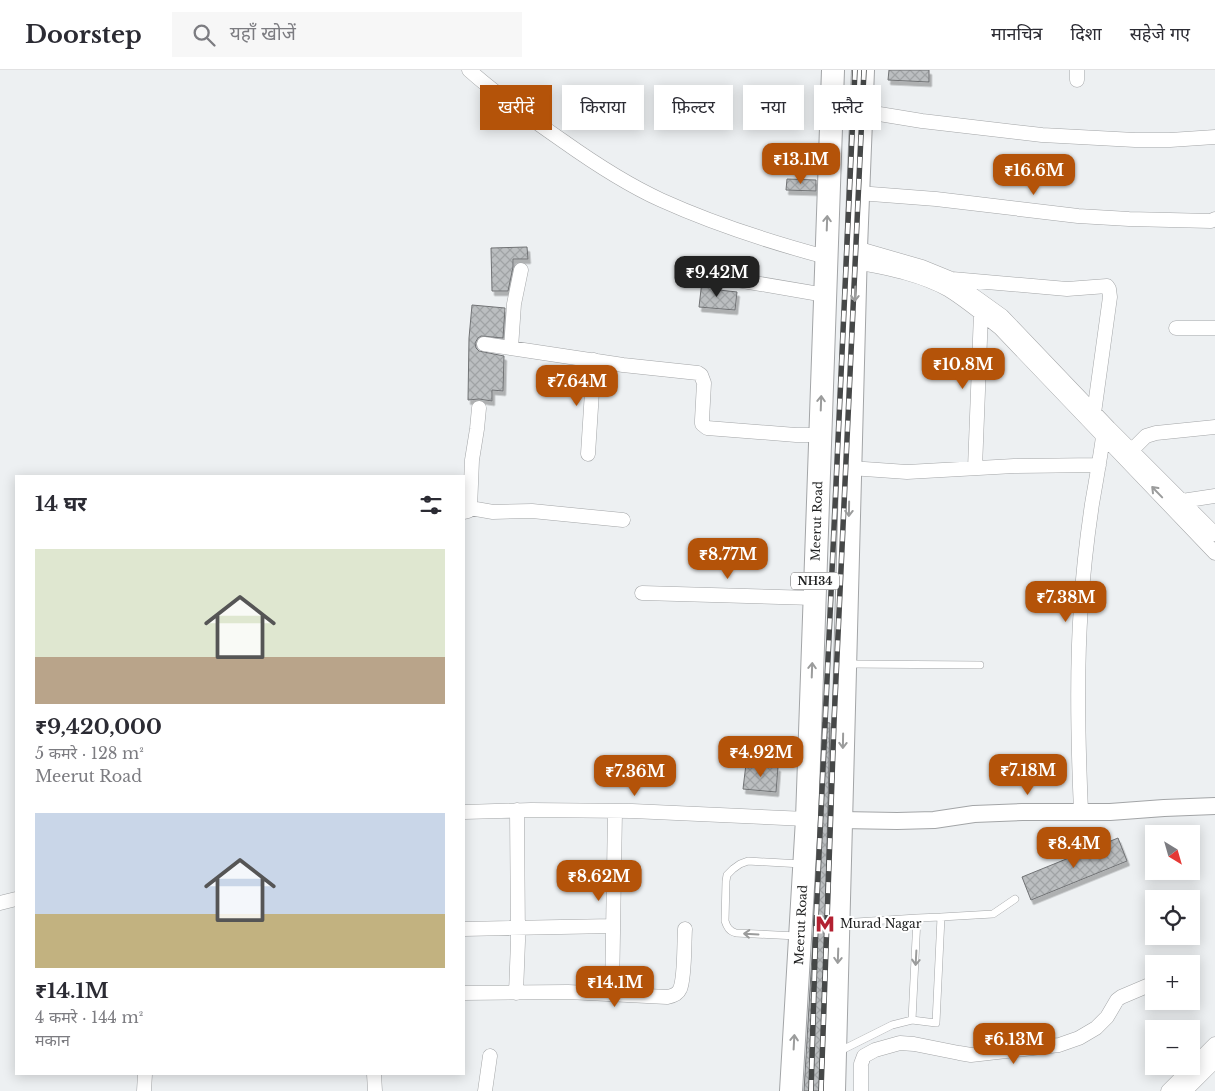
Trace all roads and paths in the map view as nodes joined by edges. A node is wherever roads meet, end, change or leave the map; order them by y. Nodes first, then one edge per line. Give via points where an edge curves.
1 (469, 70) edge
2 (833, 70) edge
3 (863, 70) edge
4 (862, 85) edge
5 (881, 114) edge
6 (860, 130) edge
7 (1215, 137) edge
8 (858, 193) junction
9 (1215, 219) edge
10 (856, 255) junction
11 (826, 257) junction
12 (521, 270) dead end
13 (708, 275) dead end
14 (949, 278) junction
15 (825, 296) junction
16 (981, 313) junction
17 (1176, 328) dead end
18 (1215, 328) edge
19 (484, 344) dead end
20 (511, 348) junction
21 (594, 360) junction
22 (1061, 385) junction
23 (479, 408) dead end
24 (1094, 413) junction
25 (1215, 427) edge
26 (820, 435) junction
27 (1102, 436) junction
28 (1132, 450) junction
29 (588, 454) dead end
30 (1099, 465) junction
31 (850, 468) junction
32 (975, 468) junction
33 (1215, 496) edge
34 (1183, 508) junction
35 (467, 510) edge
36 (623, 520) dead end
37 (1215, 534) edge
38 (1215, 553) edge
39 (642, 593) dead end
40 (814, 598) junction
41 (845, 664) junction
42 (980, 665) dead end
43 (811, 704) junction
44 (844, 707) junction
45 (1215, 806) edge
46 (517, 810) junction
47 (615, 811) junction
48 (1080, 811) junction
49 (465, 812) edge
50 (807, 819) junction
51 (841, 820) junction
52 (804, 864) junction
53 (15, 899) edge
54 (1015, 899) dead end
55 (0, 903) edge
56 (941, 917) junction
57 (917, 918) junction
58 (838, 923) junction
59 (613, 926) junction
60 (518, 927) junction
61 (465, 929) edge
62 (685, 930) dead end
63 (800, 936) junction
64 (1145, 987) edge
65 (465, 993) edge
66 (516, 993) junction
67 (612, 994) junction
68 (912, 1020) junction
69 (1215, 1044) edge
70 (835, 1054) junction
71 (490, 1056) dead end
72 (1215, 1061) edge
73 (144, 1075) edge
74 (374, 1075) edge
75 (144, 1091) edge
76 (375, 1091) edge
77 (485, 1091) edge
78 (791, 1091) edge
79 (834, 1091) edge
80 (861, 1091) edge
81 (1168, 1091) edge
82 (1185, 1091) edge

1 - 11 street via 538,124 635,187 732,229
11 -> 2 highway, Meerut Road / NH34
3 - 4 highway, NH34
5 - 7 street via 1042,135 1135,140
6 - 8 highway, NH34
8 - 9 street via 1086,216
8 - 10 highway, NH34
10 - 14 street via 922,267
10 - 16 street via 923,278 948,290
10 -> 31 highway, NH34
11 - 15 highway, Meerut Road / NH34
12 - 20 street via 514,304
13 - 15 street
14 - 22 street via 1002,316 1033,347
14 - 24 street via 1067,289 1107,286 1110,297
26 -> 15 highway, Meerut Road / NH34
16 - 22 street
16 - 32 street
17 - 18 street
19 - 20 street
20 - 21 street
21 - 26 street via 701,375 704,383 702,424 707,428
21 - 29 street
22 - 24 street
22 - 27 street
23 - 35 street
24 - 28 street
25 - 28 street via 1156,433 1146,436
26 - 40 highway, Meerut Road / NH34
27 - 30 street
34 -> 27 street
28 - 34 street
30 - 32 street
30 - 48 street via 1081,608
31 - 32 street via 907,472
31 -> 41 highway, NH34
33 - 34 street
34 - 37 street
34 - 38 street
35 - 36 street via 532,511
39 - 40 street
43 -> 40 highway, Meerut Road / NH34
41 - 42 lane
41 - 44 highway, NH34
43 - 44 highway
43 - 50 highway, Meerut Road / NH34
44 -> 51 highway, NH34
45 - 48 street
46 - 47 street
46 - 49 street
46 - 60 street
47 - 50 street
47 - 59 street
48 - 51 street via 974,814 934,820
50 - 52 highway, Meerut Road / NH34
51 - 58 highway, NH34
52 - 63 highway, Meerut Road / NH34
63 -> 52 lane via 731,931 725,921 726,881 733,869 748,861
53 - 55 street
54 - 56 lane via 993,914
56 - 57 lane
56 - 68 lane via 936,1023
57 - 58 lane
57 -> 68 lane
58 -> 70 highway, NH34
59 - 60 street
59 - 67 street
60 - 61 street
60 - 66 street
62 - 67 street via 682,980 677,993 667,997
78 -> 63 highway, Meerut Road / NH34
64 - 80 street via 1117,1000 1096,1028 1059,1045 971,1055 900,1043 875,1050 864,1056 861,1064
65 - 66 street
66 - 67 street
68 - 70 lane via 892,1025
69 - 81 street
70 - 79 highway, NH34
71 - 77 street
72 - 82 street
73 - 75 street
74 - 76 street

